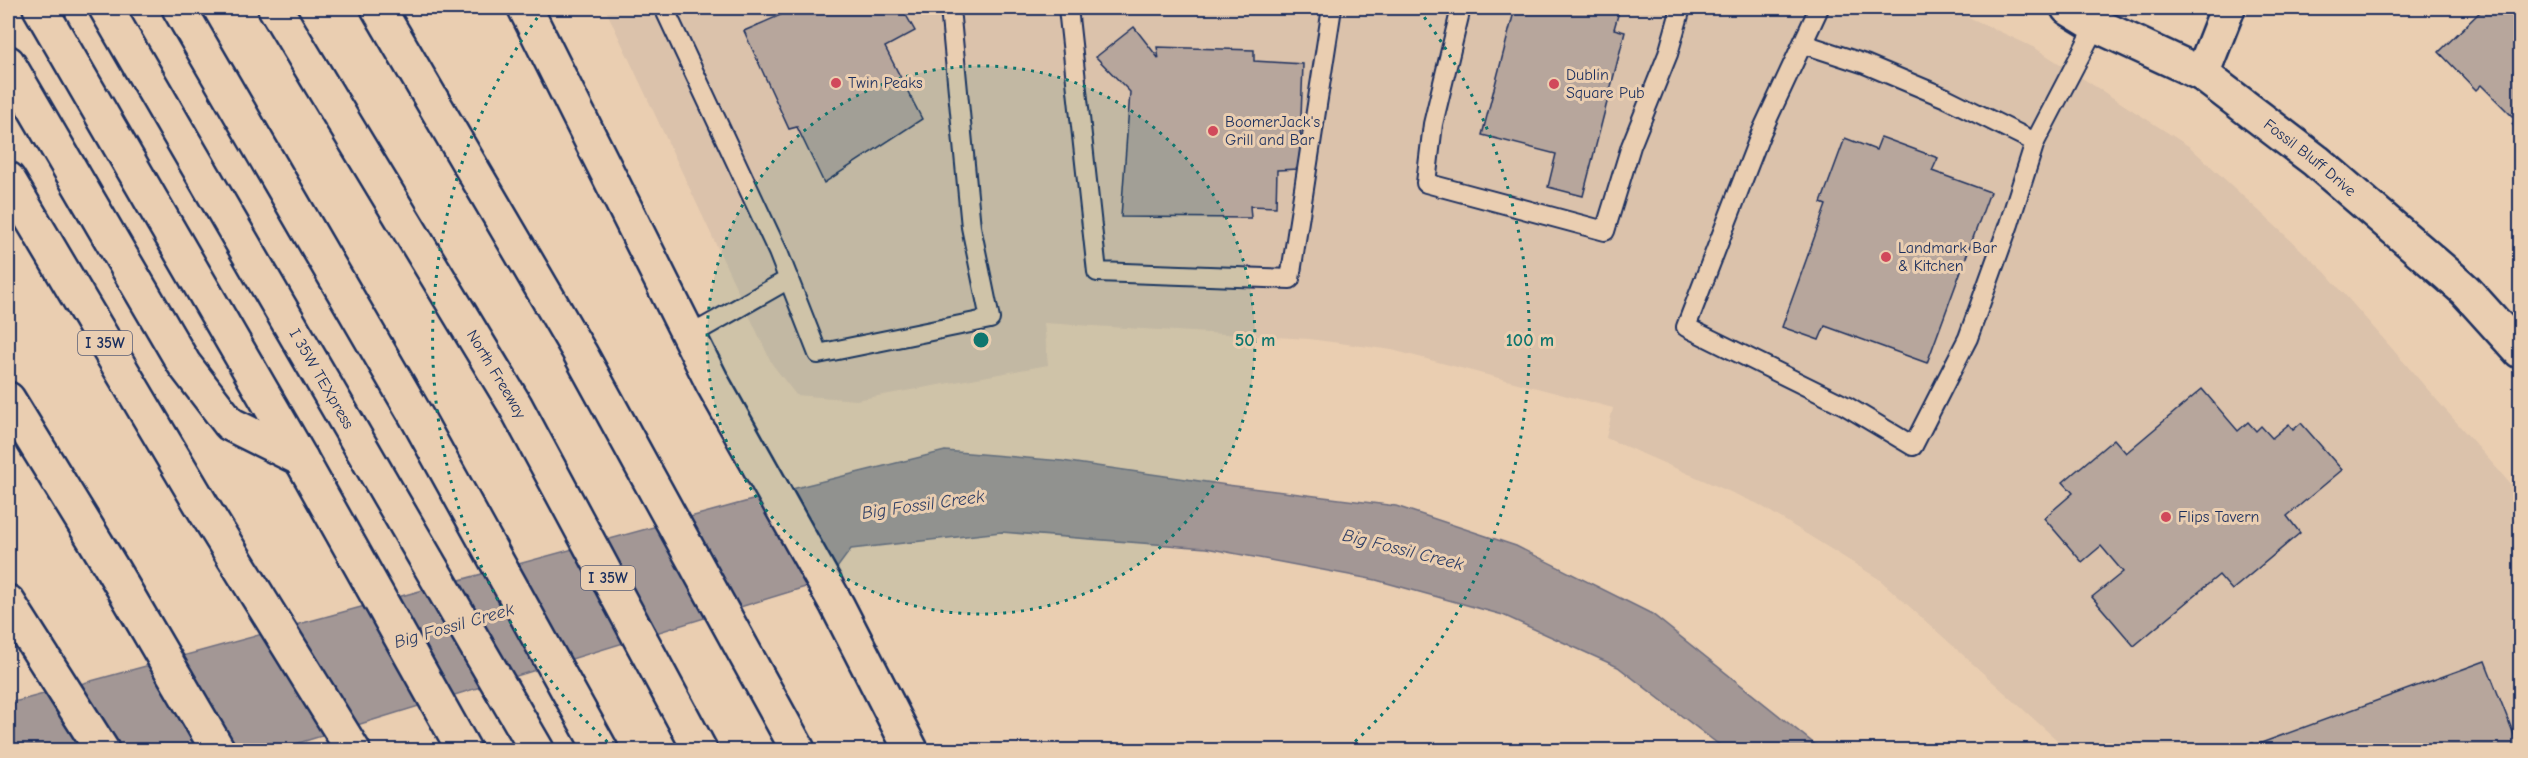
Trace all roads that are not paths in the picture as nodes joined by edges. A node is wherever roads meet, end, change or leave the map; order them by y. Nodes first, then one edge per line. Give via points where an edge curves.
1 (40, 8) edge
2 (106, 8) edge
3 (179, 8) edge
4 (275, 8) edge
5 (378, 8) edge
6 (525, 8) edge
7 (664, 8) edge
8 (950, 8) edge
9 (1068, 8) edge
10 (1332, 8) edge
11 (1461, 8) edge
12 (1681, 8) edge
13 (1819, 8) edge
14 (2068, 8) edge
15 (2228, 8) edge
16 (2096, 25) junction
17 (1804, 44) junction
18 (8, 63) edge
19 (2202, 74) junction
20 (2035, 142) junction
21 (8, 179) edge
22 (789, 279) junction
23 (689, 336) junction
24 (2520, 351) edge
25 (8, 399) edge
26 (301, 459) junction
27 (8, 602) edge
28 (798, 749) edge
29 (102, 750) edge
30 (218, 750) edge
31 (353, 750) edge
32 (464, 750) edge
33 (537, 750) edge
34 (601, 750) edge
35 (700, 750) edge
36 (911, 750) edge

1 - 26 main road
2 - 33 main road, I 35W TEXpress
3 - 34 main road via 419,421
4 - 35 main road, North Freeway / I 35W via 515,405
5 - 28 main road via 580,352
6 - 23 main road
7 - 22 lane
8 - 22 lane via 971,227 990,319 818,354
9 - 10 lane via 1097,272 1290,279
11 - 12 lane via 1433,124 1426,183 1605,231
13 - 17 lane
14 - 16 main road, Fossil Bluff Drive
15 - 19 main road
16 - 19 main road, Fossil Bluff Drive
16 - 20 lane
17 - 20 lane via 1946,98
17 - 20 lane via 1761,133 1686,327 1846,406 1913,446 1968,338
18 - 26 main road via 184,364 230,424
19 - 24 main road, Fossil Bluff Drive via 2316,161 2447,274
21 - 31 main road, I 35W via 202,506
22 - 23 lane
23 - 36 main road via 837,605
25 - 30 main road
26 - 32 main road
27 - 29 main road

